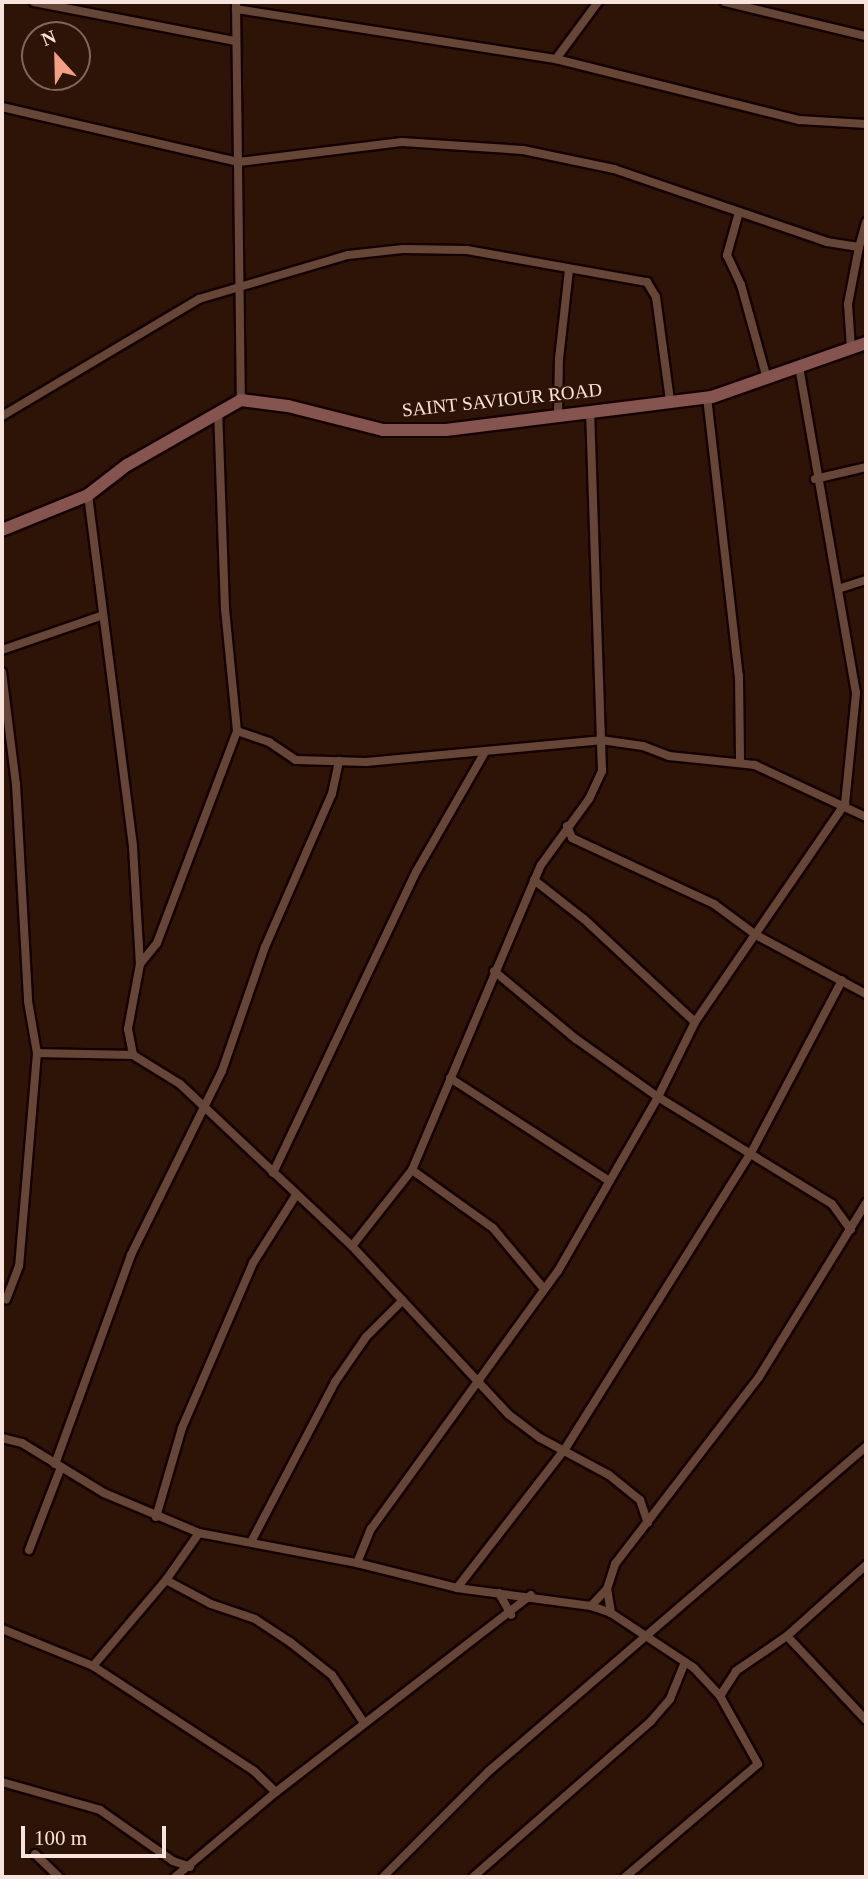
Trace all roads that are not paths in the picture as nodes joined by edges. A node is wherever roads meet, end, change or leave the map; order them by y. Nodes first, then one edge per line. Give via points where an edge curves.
1 (34, 2) edge
2 (598, 2) edge
3 (725, 2) edge
4 (236, 5) edge
5 (866, 36) edge
6 (235, 41) junction
7 (556, 59) junction
8 (2, 107) edge
9 (866, 124) edge
10 (239, 162) junction
11 (739, 212) junction
12 (866, 222) edge
13 (859, 247) junction
14 (569, 271) junction
15 (240, 284) junction
16 (866, 343) edge
17 (851, 348) junction
18 (799, 368) junction
19 (767, 379) junction
20 (706, 397) junction
21 (242, 400) junction
22 (670, 401) junction
23 (590, 411) junction
24 (218, 413) junction
25 (558, 414) junction
26 (2, 416) edge
27 (866, 467) edge
28 (815, 479) junction
29 (88, 495) junction
30 (2, 530) edge
31 (866, 579) edge
32 (841, 588) junction
33 (101, 616) junction
34 (2, 650) edge
35 (2, 672) edge
36 (856, 693) junction
37 (866, 693) edge
38 (237, 731) junction
39 (601, 740) junction
40 (485, 752) junction
41 (339, 761) junction
42 (740, 762) junction
43 (845, 804) junction
44 (866, 817) edge
45 (567, 826) junction
46 (534, 880) junction
47 (756, 935) junction
48 (140, 964) junction
49 (494, 971) junction
50 (842, 980) junction
51 (866, 994) edge
52 (695, 1022) junction
53 (37, 1053) junction
54 (133, 1055) junction
55 (450, 1078) junction
56 (658, 1097) junction
57 (203, 1105) junction
58 (752, 1152) junction
59 (412, 1170) junction
60 (273, 1173) junction
61 (609, 1181) junction
62 (296, 1195) junction
63 (866, 1203) edge
64 (856, 1221) junction
65 (866, 1227) edge
66 (851, 1230) junction
67 (352, 1246) junction
68 (544, 1289) junction
69 (6, 1300) dead end
70 (403, 1300) junction
71 (478, 1382) junction
72 (2, 1438) edge
73 (866, 1447) edge
74 (565, 1449) junction
75 (58, 1466) junction
76 (156, 1517) junction
77 (648, 1523) junction
78 (199, 1533) junction
79 (251, 1542) junction
80 (29, 1550) dead end
81 (357, 1563) junction
82 (866, 1565) edge
83 (166, 1580) junction
84 (457, 1588) junction
85 (607, 1589) junction
86 (499, 1593) junction
87 (531, 1595) junction
88 (591, 1606) junction
89 (611, 1613) junction
90 (511, 1615) junction
91 (2, 1629) edge
92 (787, 1636) junction
93 (647, 1637) junction
94 (685, 1662) junction
95 (93, 1666) junction
96 (720, 1696) junction
97 (866, 1720) edge
98 (364, 1723) junction
99 (2, 1782) edge
100 (276, 1792) junction
101 (35, 1854) dead end
102 (173, 1861) junction
103 (190, 1867) junction
104 (176, 1876) edge
105 (60, 1877) edge
106 (383, 1877) edge
107 (473, 1877) edge
108 (625, 1877) edge

1 - 6 street
2 - 7 street
3 - 5 street
4 - 6 street
4 - 7 street
6 - 10 street
7 - 9 street via 799,120
8 - 10 street
10 - 11 street via 402,142 523,150 614,169
10 - 15 street
11 - 13 street via 827,242
11 - 19 street via 727,254 741,285
12 - 13 street
13 - 17 street via 848,304
14 - 15 street via 467,250 402,249 348,255
14 - 22 street via 651,285
14 - 25 street
15 - 21 street
15 - 26 street via 199,299
16 - 17 street, SAINT SAVIOUR ROAD
17 - 18 street, SAINT SAVIOUR ROAD
18 - 19 street, SAINT SAVIOUR ROAD
18 - 28 street
19 - 20 street, SAINT SAVIOUR ROAD
20 - 22 street, SAINT SAVIOUR ROAD
20 - 42 street via 739,676
21 - 24 street
21 - 25 street, SAINT SAVIOUR ROAD via 412,432
22 - 23 street, SAINT SAVIOUR ROAD
23 - 25 street, SAINT SAVIOUR ROAD
23 - 39 street
24 - 29 street via 127,465
24 - 38 street via 225,609
27 - 28 street
28 - 32 street
29 - 30 street
29 - 33 street
31 - 32 street
32 - 36 street
33 - 34 street
33 - 48 street via 129,808
35 - 53 street via 15,771 28,1001
36 - 37 street
36 - 43 street
38 - 41 street via 269,742 296,760
38 - 48 street via 157,943
39 - 40 street
39 - 42 street via 643,746 668,756
39 - 45 street via 602,771 589,799
40 - 41 street
40 - 60 street via 416,872
41 - 57 street via 319,826 265,947 222,1071
42 - 43 street via 776,771
43 - 44 street
43 - 47 street
45 - 46 street
45 - 47 street via 572,838 714,904
46 - 49 street
46 - 52 street via 584,919
47 - 50 street
47 - 52 street
48 - 54 street via 128,1029
49 - 55 street
49 - 56 street via 576,1039
50 - 51 street
50 - 58 street
52 - 56 street
53 - 54 street
53 - 69 street via 19,1266
54 - 57 street via 180,1084
55 - 59 street
55 - 61 street
56 - 58 street
56 - 61 street
57 - 60 street
57 - 75 street via 131,1255
58 - 66 street via 832,1204
58 - 74 street
59 - 67 street
59 - 68 street via 493,1228
60 - 62 street
61 - 68 street
62 - 67 street
62 - 76 street via 253,1263 182,1428
63 - 64 street
64 - 65 street
64 - 66 street
66 - 77 street via 760,1377
67 - 70 street
68 - 71 street
70 - 71 street
70 - 79 street via 366,1338 335,1382
71 - 74 street via 524,1427
71 - 81 street via 370,1529
72 - 75 street via 22,1443
73 - 93 street
74 - 77 street via 640,1500
74 - 84 street
75 - 76 street
75 - 80 street
76 - 78 street
77 - 85 street via 615,1564
78 - 79 street
78 - 83 street
79 - 81 street
81 - 84 street
82 - 92 street
83 - 95 street
83 - 98 street via 211,1604 255,1619 290,1642 332,1675
84 - 86 street
85 - 88 street
85 - 89 street
86 - 87 street
86 - 90 street
87 - 88 street
87 - 90 street
88 - 89 street
89 - 93 street
90 - 98 street
91 - 95 street
92 - 96 street via 736,1671
92 - 97 street
93 - 94 street
93 - 106 street via 489,1771
94 - 96 street
94 - 107 street via 670,1699 652,1721
95 - 100 street via 254,1771
96 - 108 street via 758,1764
98 - 100 street
99 - 102 street via 100,1810
100 - 103 street
101 - 105 street
102 - 103 street
102 - 104 street
103 - 104 street

